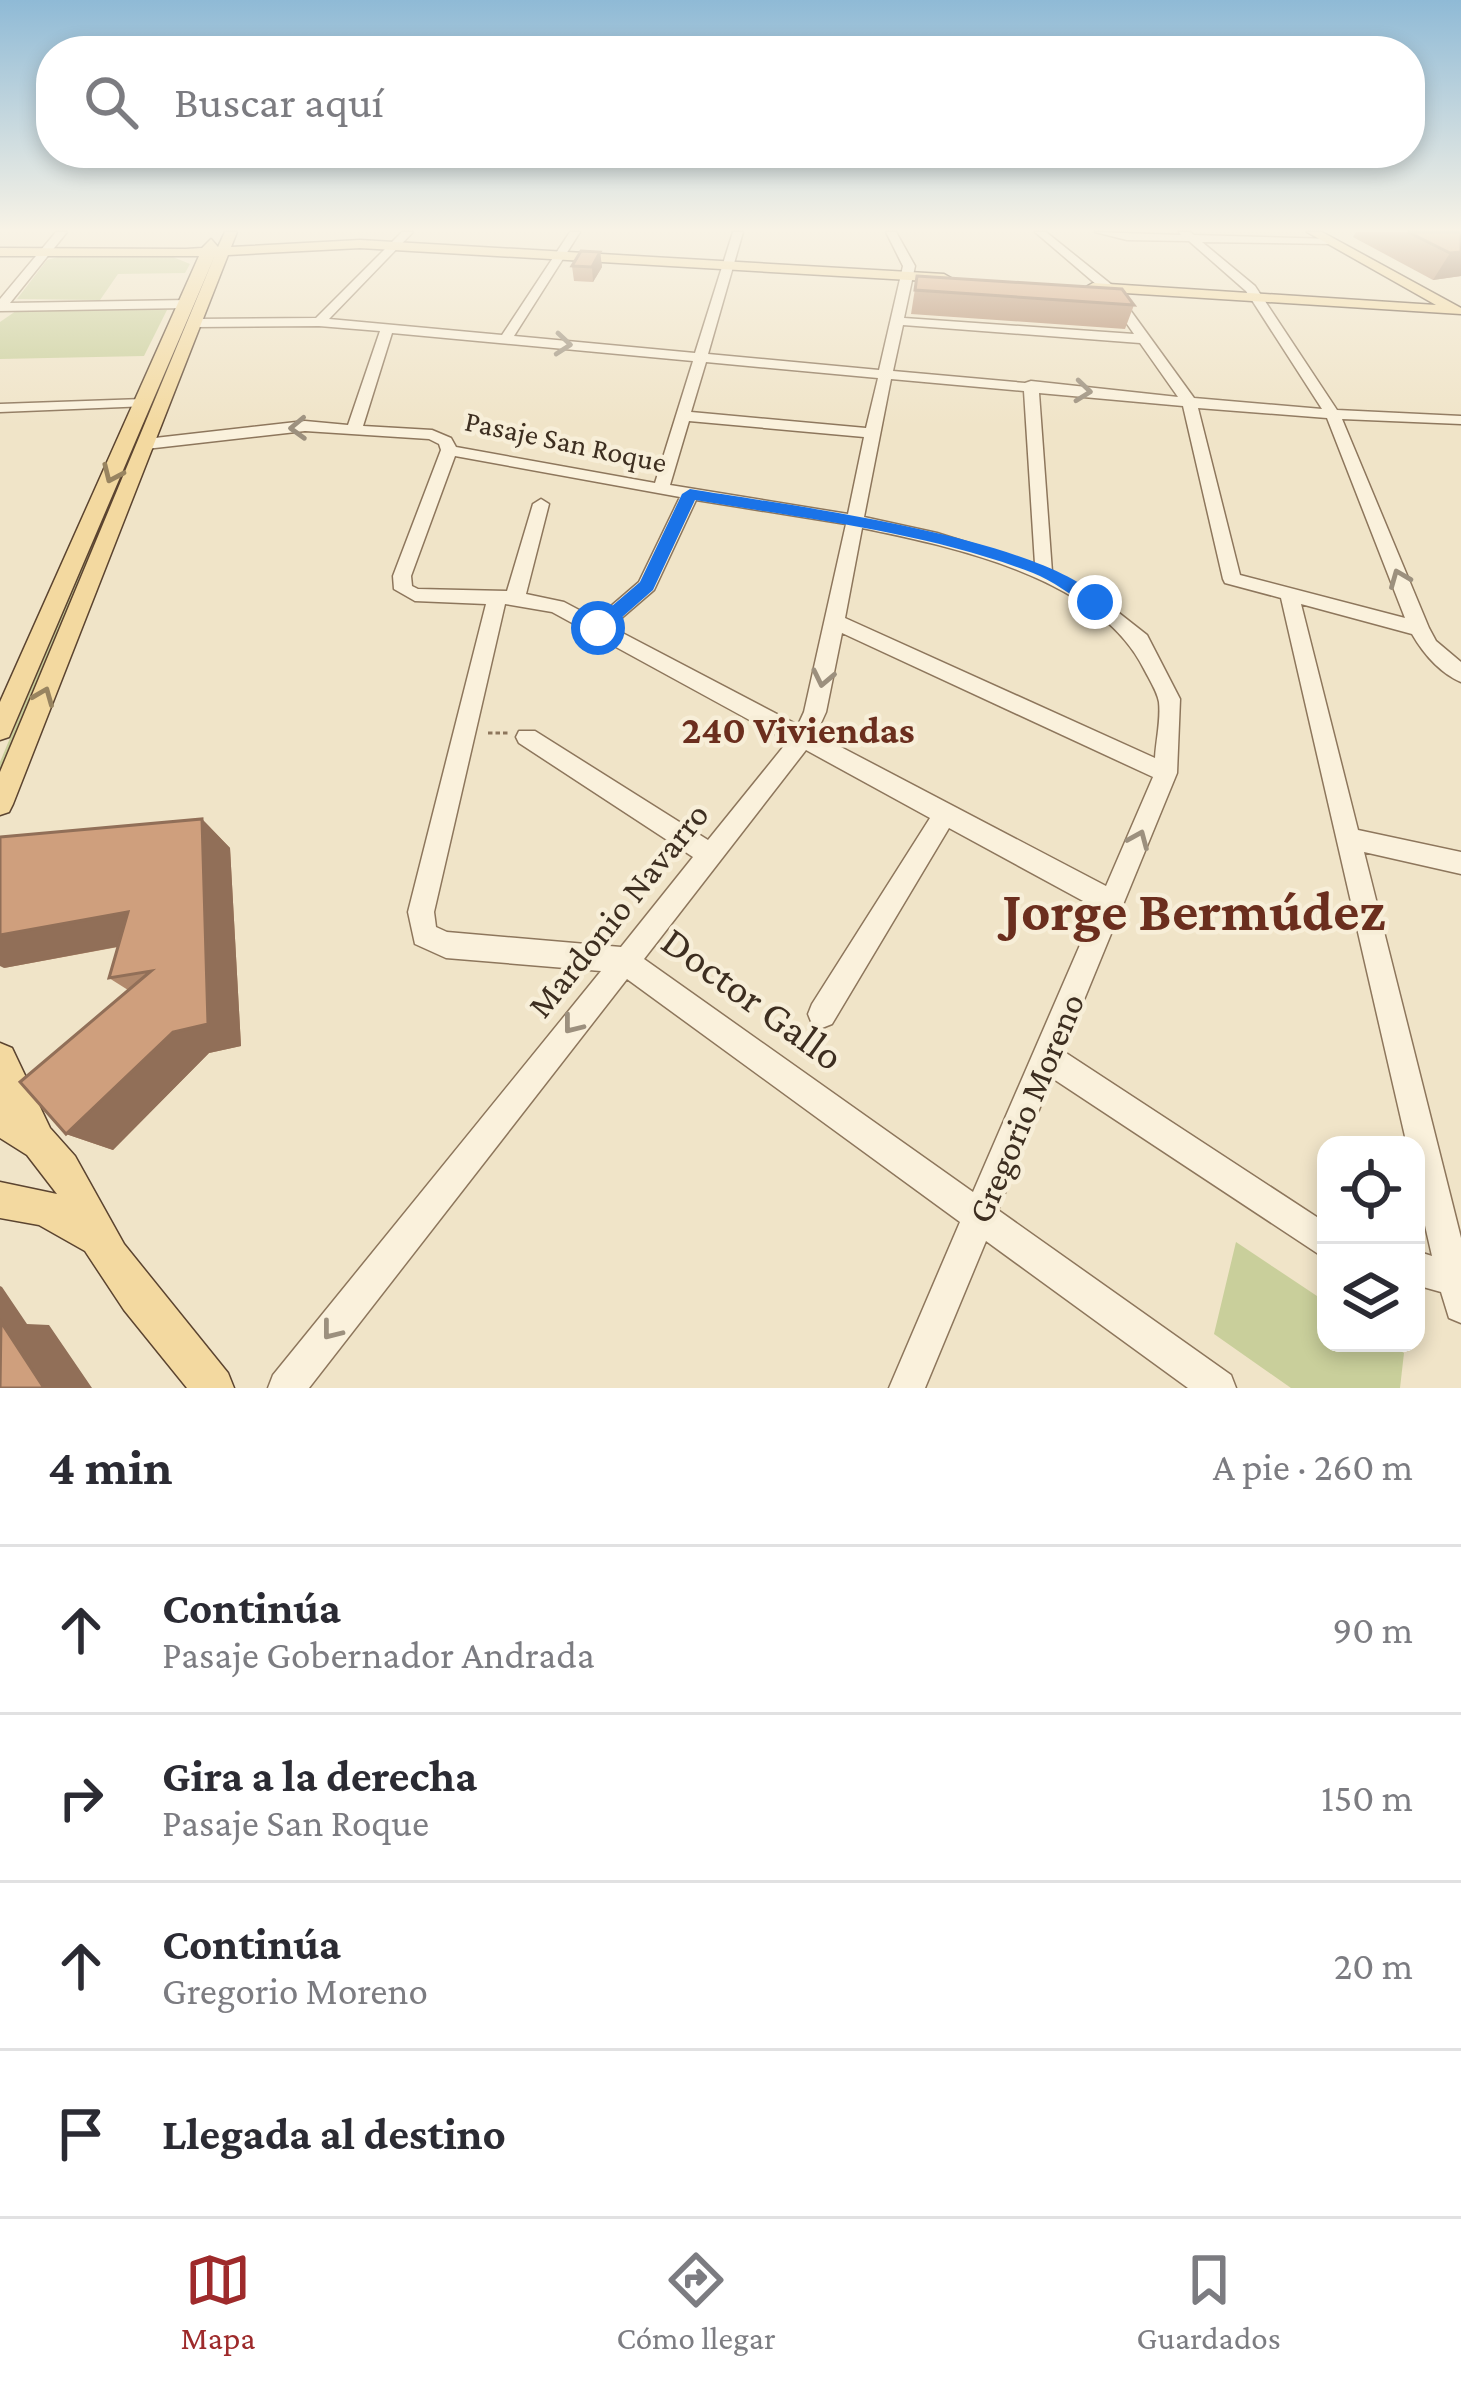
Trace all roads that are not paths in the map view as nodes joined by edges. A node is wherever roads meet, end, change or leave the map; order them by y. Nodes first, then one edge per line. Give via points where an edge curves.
1 (197, 297) edge
2 (344, 297) edge
3 (533, 297) edge
4 (721, 297) edge
5 (903, 297) edge
6 (1114, 297) edge
7 (1239, 297) edge
8 (1434, 297) edge
9 (1257, 298) junction
10 (0, 307) edge
11 (1460, 311) edge
12 (191, 313) junction
13 (897, 321) junction
14 (319, 322) junction
15 (387, 329) junction
16 (506, 339) junction
17 (1144, 339) junction
18 (704, 355) junction
19 (883, 371) junction
20 (1031, 386) junction
21 (1190, 402) junction
22 (143, 403) junction
23 (0, 408) edge
24 (1333, 415) junction
25 (685, 416) junction
26 (1461, 420) edge
27 (354, 429) junction
28 (873, 433) junction
29 (146, 444) junction
30 (449, 450) junction
31 (661, 489) junction
32 (690, 494) junction
33 (541, 504) dead end
34 (857, 522) junction
35 (1044, 571) junction
36 (506, 597) junction
37 (1290, 597) junction
38 (835, 622) junction
39 (598, 628) junction
40 (1419, 629) junction
41 (1461, 674) edge
42 (0, 730) edge
43 (527, 737) road end
44 (803, 738) junction
45 (1166, 773) junction
46 (0, 804) edge
47 (945, 814) junction
48 (1348, 838) junction
49 (709, 854) junction
50 (1461, 863) edge
51 (1112, 903) junction
52 (623, 960) junction
53 (822, 1014) road end
54 (1048, 1058) junction
55 (0, 1060) edge
56 (0, 1118) edge
57 (35, 1135) junction
58 (0, 1200) edge
59 (980, 1218) junction
60 (1317, 1236) edge
61 (98, 1238) junction
62 (1425, 1272) edge
63 (1459, 1289) edge
64 (213, 1388) edge
65 (286, 1388) edge
66 (907, 1388) edge
67 (1218, 1388) edge

1 - 12 main road
2 - 14 street
3 - 16 street
4 - 18 street
5 - 13 street, Mardonio Navarro
6 - 17 street
7 - 9 main road
8 - 11 main road
9 - 11 main road
9 - 24 street
10 - 12 street
12 - 14 street
12 - 22 main road
12 - 29 main road
13 - 17 street
13 - 19 street, Mardonio Navarro
14 - 15 street
15 - 16 street
15 - 27 street
16 -> 18 street
17 - 21 street
18 - 19 street
18 - 25 street
19 - 20 street
19 - 28 street, Mardonio Navarro
20 -> 21 street
20 - 35 street
21 - 24 street
21 - 37 street via 1232,579
22 - 23 street
22 -> 42 main road
24 - 26 street
40 -> 24 street
25 - 28 street
25 - 31 street
27 -> 29 street, Pasaje San Roque via 286,427
27 - 30 street, Pasaje San Roque via 432,435
28 - 34 street, Mardonio Navarro
46 -> 29 main road
30 - 31 street, Pasaje San Roque
30 - 36 street via 403,589
31 - 32 street, Pasaje San Roque
32 - 34 street, Pasaje San Roque
32 - 39 street via 647,586
33 - 36 street, Doctor Gallo
34 - 35 street, Pasaje San Roque
34 - 38 street, Mardonio Navarro
35 - 45 street, Gregorio Moreno via 1124,624 1149,655 1172,721
36 - 39 street via 557,607
36 - 52 street, Doctor Gallo via 464,733 421,912 424,934 446,945
37 - 40 street
37 - 48 street
38 -> 44 street, Mardonio Navarro
38 - 45 street
39 - 44 street
40 - 41 street
43 - 49 street
44 - 47 street
44 - 49 street, Mardonio Navarro
51 -> 45 street, Gregorio Moreno
47 - 51 street
47 - 53 street
48 - 50 street
48 - 63 street
49 - 52 street, Mardonio Navarro
51 - 54 street, Gregorio Moreno
52 - 59 street, Doctor Gallo
52 -> 65 street, Mardonio Navarro
54 - 59 street, Gregorio Moreno
54 - 60 street
55 - 57 main road
56 - 57 main road
57 - 61 main road via 74,1183
58 - 61 main road via 44,1207
59 - 66 street, Gregorio Moreno
59 - 67 street, Doctor Gallo
61 - 64 main road
62 - 63 street

